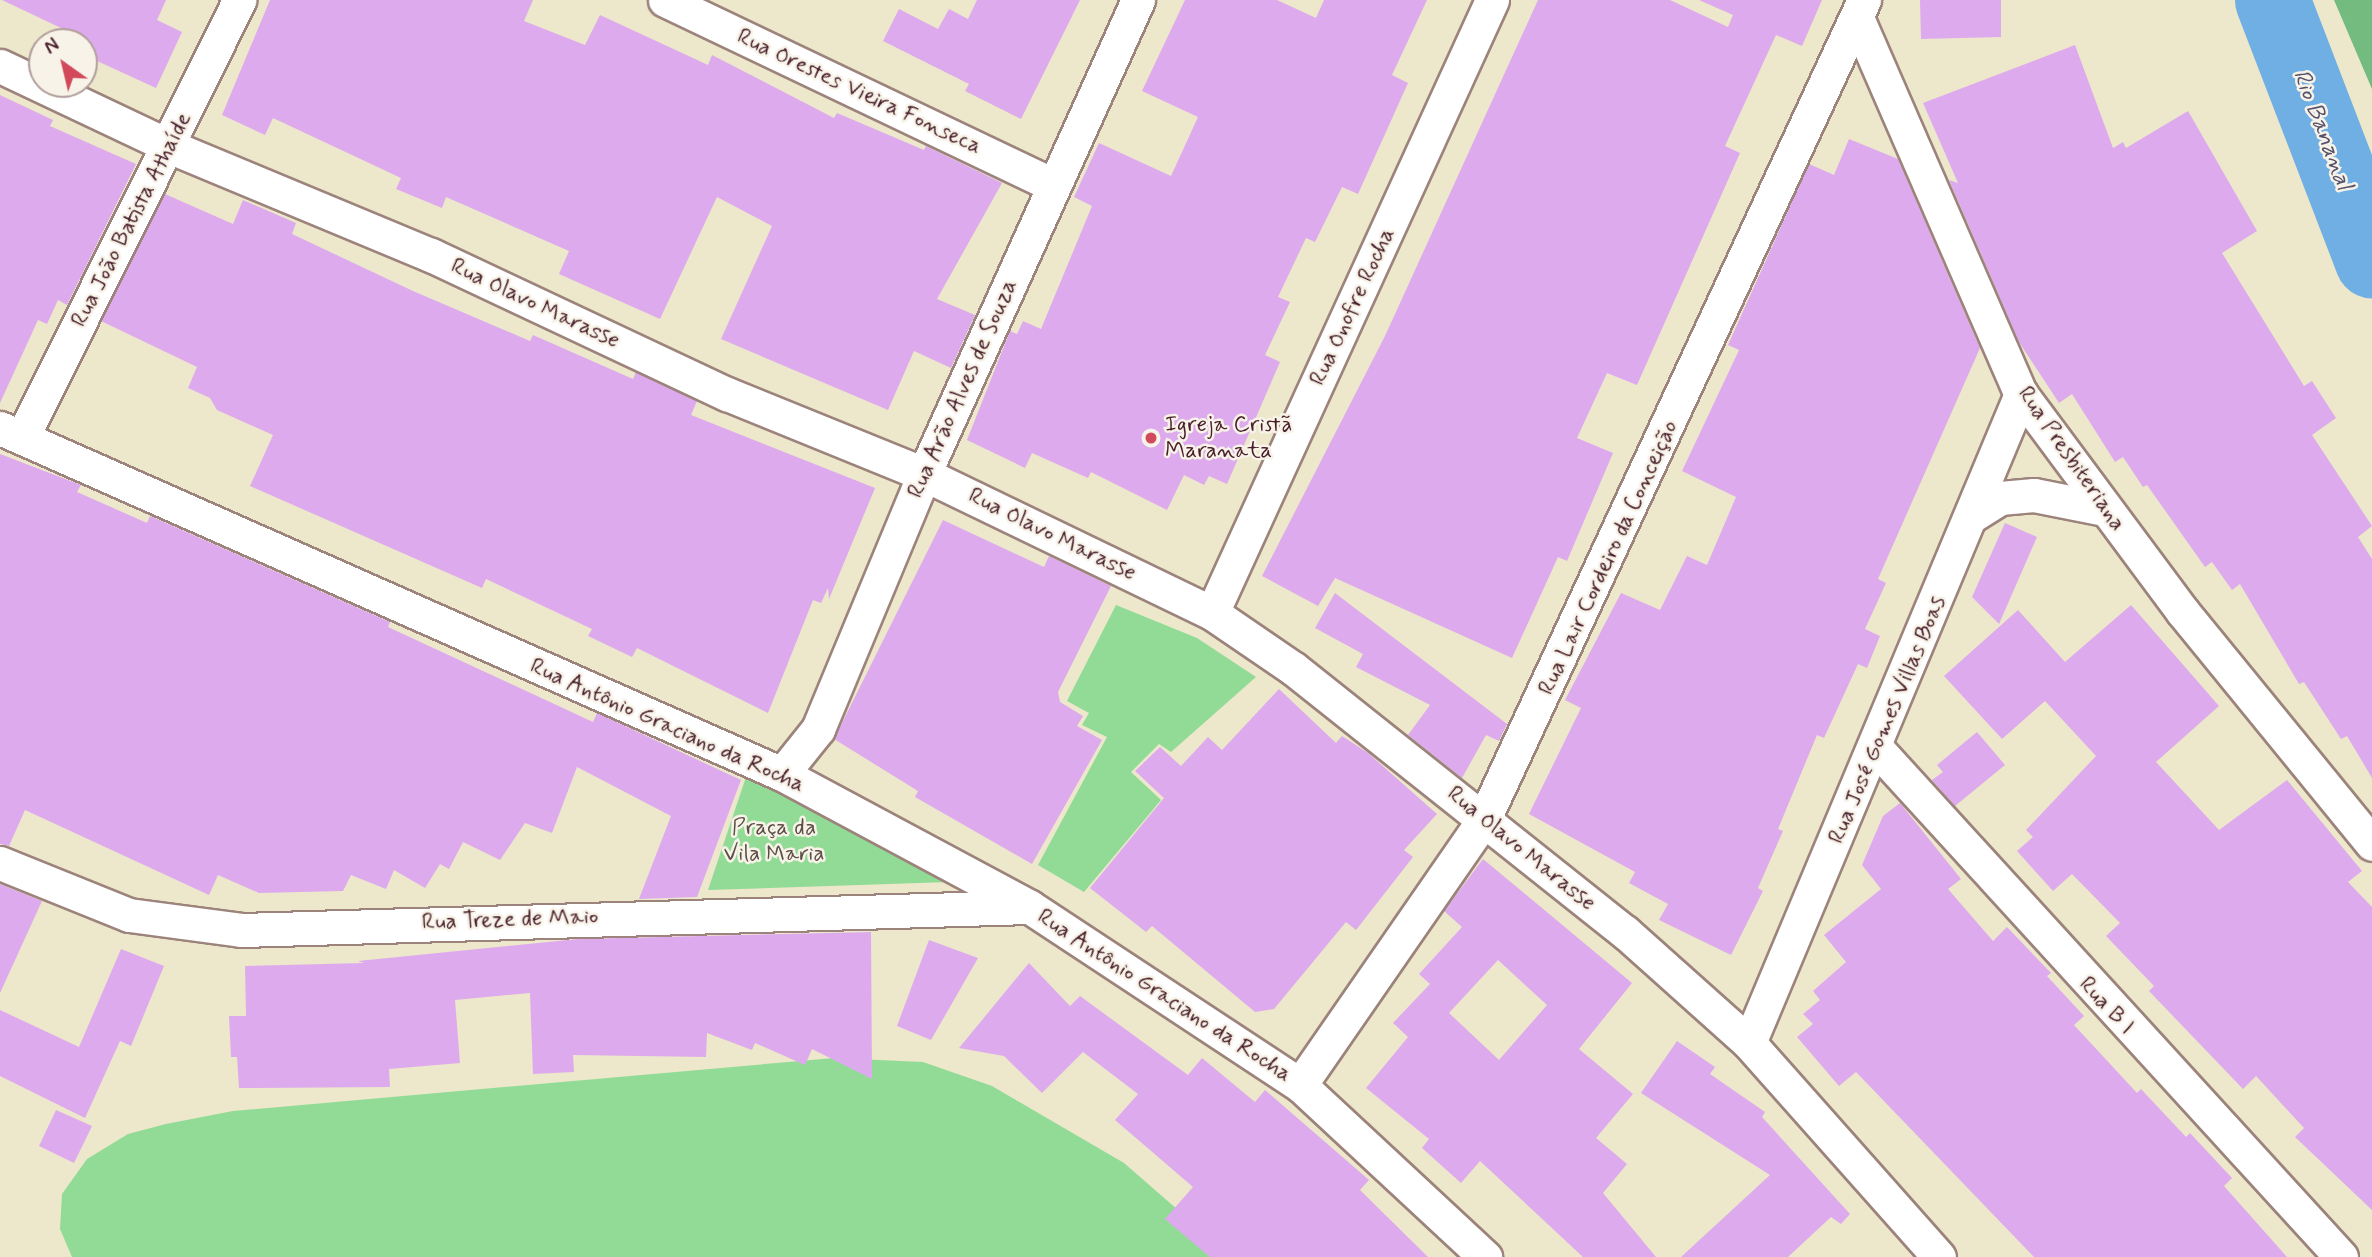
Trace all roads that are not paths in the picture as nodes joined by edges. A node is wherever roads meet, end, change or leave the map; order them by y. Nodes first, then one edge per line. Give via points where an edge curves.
1 (239, 0) edge
2 (664, 0) edge
3 (1138, 0) edge
4 (1492, 0) edge
5 (1861, 10) edge
6 (0, 66) edge
7 (172, 147) junction
8 (1053, 185) junction
9 (2021, 394) junction
10 (11, 433) edge
11 (924, 474) junction
12 (2105, 509) junction
13 (1973, 514) junction
14 (1212, 613) junction
15 (1877, 749) junction
16 (782, 774) junction
17 (1484, 819) junction
18 (2372, 844) edge
19 (0, 863) edge
20 (1030, 907) junction
21 (1749, 1043) junction
22 (1300, 1086) junction
23 (1485, 1257) edge
24 (1939, 1257) edge
25 (2341, 1257) edge

1 - 7 street, Rua João Batista Athaíde
2 - 8 street, Rua Orestes Vieira Fonseca
3 - 8 street, Rua Arão Alves de Souza
4 - 14 street, Rua Onofre Rocha
5 - 9 street, Rua Presbiteriana
5 - 17 street, Rua Lair Cordeiro da Conceição
6 - 7 street, Rua Olavo Marasse
7 - 10 street, Rua João Batista Athaíde
7 - 11 street, Rua Olavo Marasse via 419,250 727,394
8 - 11 street, Rua Arão Alves de Souza
9 - 12 street, Rua Presbiteriana
9 - 13 street, Rua José Gomes Villas Boas
10 - 16 street, Rua Antônio Graciano da Rocha
11 - 14 street, Rua Olavo Marasse
11 - 16 street, Rua Arão Alves de Souza via 818,729
12 - 13 street via 2034,495 2000,498
12 - 18 street, Rua Presbiteriana
13 - 15 street, Rua José Gomes Villas Boas
14 - 17 street, Rua Olavo Marasse via 1294,669
15 - 21 street, Rua José Gomes Villas Boas
15 - 25 street, Rua B I
16 - 20 street, Rua Antônio Graciano da Rocha
17 - 21 street, Rua Olavo Marasse
17 - 22 street, Rua Lair Cordeiro da Conceição
19 - 20 street, Rua Treze de Maio via 129,915 241,930
20 - 22 street, Rua Antônio Graciano da Rocha
21 - 24 street, Rua Olavo Marasse
22 - 23 street, Rua Antônio Graciano da Rocha

